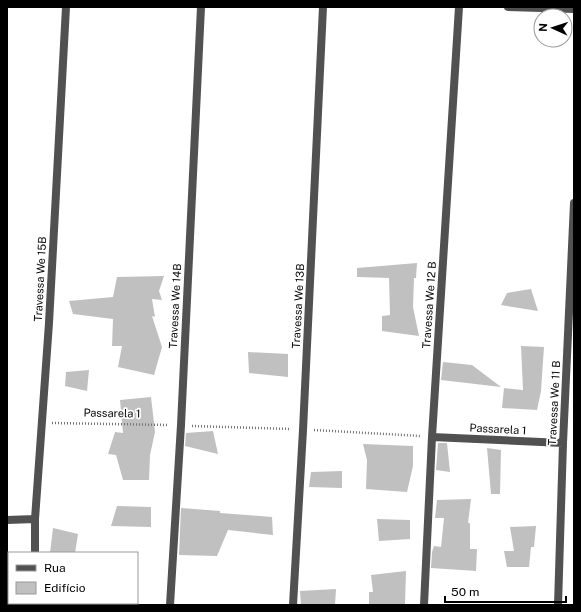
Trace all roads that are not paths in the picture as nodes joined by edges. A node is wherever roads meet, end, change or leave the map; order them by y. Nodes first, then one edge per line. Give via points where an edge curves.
1 (66, 7) edge
2 (201, 7) edge
3 (323, 7) edge
4 (459, 7) edge
5 (508, 7) edge
6 (574, 10) edge
7 (574, 203) edge
8 (572, 322) edge
9 (432, 437) junction
10 (563, 443) junction
11 (35, 519) junction
12 (7, 520) edge
13 (35, 552) edge
14 (170, 605) edge
15 (293, 605) edge
16 (424, 605) edge
17 (558, 605) edge

1 - 11 street, Travessa We 15B via 49,323
2 - 14 street, Travessa We 14B
3 - 15 street, Travessa We 13B
4 - 9 street, Travessa We 12 B
5 - 6 street
7 - 8 street, Travessa We 11 B
8 - 10 street, Travessa We 11 B
9 - 10 street, Passarela 1
9 - 16 street, Travessa We 12 B
10 - 17 street, Travessa We 11 B
11 - 12 street
11 - 13 street, Travessa We 15B

